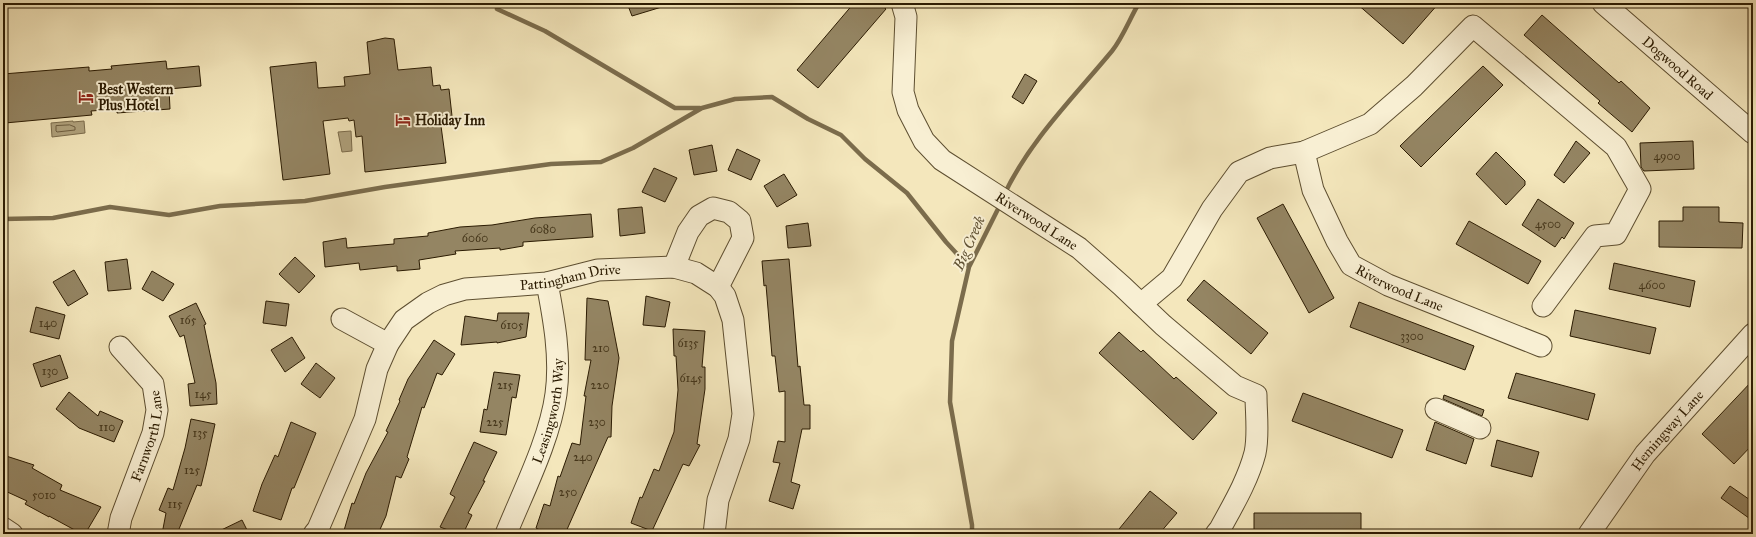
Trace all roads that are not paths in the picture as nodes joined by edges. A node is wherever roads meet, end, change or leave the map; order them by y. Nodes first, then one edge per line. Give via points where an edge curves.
1 (902, 3) edge
2 (1603, 3) edge
3 (1753, 133) edge
4 (1304, 152) junction
5 (674, 267) junction
6 (548, 283) junction
7 (718, 287) junction
8 (1141, 304) junction
9 (1544, 306) dead end
10 (342, 318) dead end
11 (1753, 334) edge
12 (388, 344) junction
13 (1541, 346) dead end
14 (120, 347) dead end
15 (1436, 409) dead end
16 (1480, 428) dead end
17 (118, 534) edge
18 (314, 534) edge
19 (506, 534) edge
20 (714, 534) edge
21 (1216, 534) edge
22 (1589, 534) edge

1 - 8 street, Riverwood Lane via 906,17 903,92 908,110 924,142 942,160 967,178 1079,248
2 - 3 street, Dogwood Road
4 - 8 street via 1270,158 1239,172 1212,209 1172,278
4 - 9 street via 1370,124 1414,86 1474,26 1616,147 1640,189 1616,234 1595,236
4 - 13 street, Riverwood Lane via 1313,190 1351,265 1388,284
5 - 6 street, Pattingham Drive via 598,270
5 - 7 street, Pattingham Drive via 696,273
5 - 7 street via 688,232 699,216 713,208 729,212 740,222 743,238
6 - 12 street, Pattingham Drive via 465,289 444,295 404,320
6 - 19 street, Leasingworth Way via 558,372 556,394 546,437
7 - 20 street, Pattingham Drive via 725,296 733,320 743,414 738,439 718,500
8 - 21 street, Riverwood Lane via 1235,386 1256,395 1255,454 1241,488
10 - 12 street
11 - 22 street, Hemingway Lane via 1645,454
12 - 18 street, Pattingham Drive via 377,369 365,420
14 - 17 street, Farnworth Lane via 153,384 157,410 153,433 121,518
15 - 16 street

